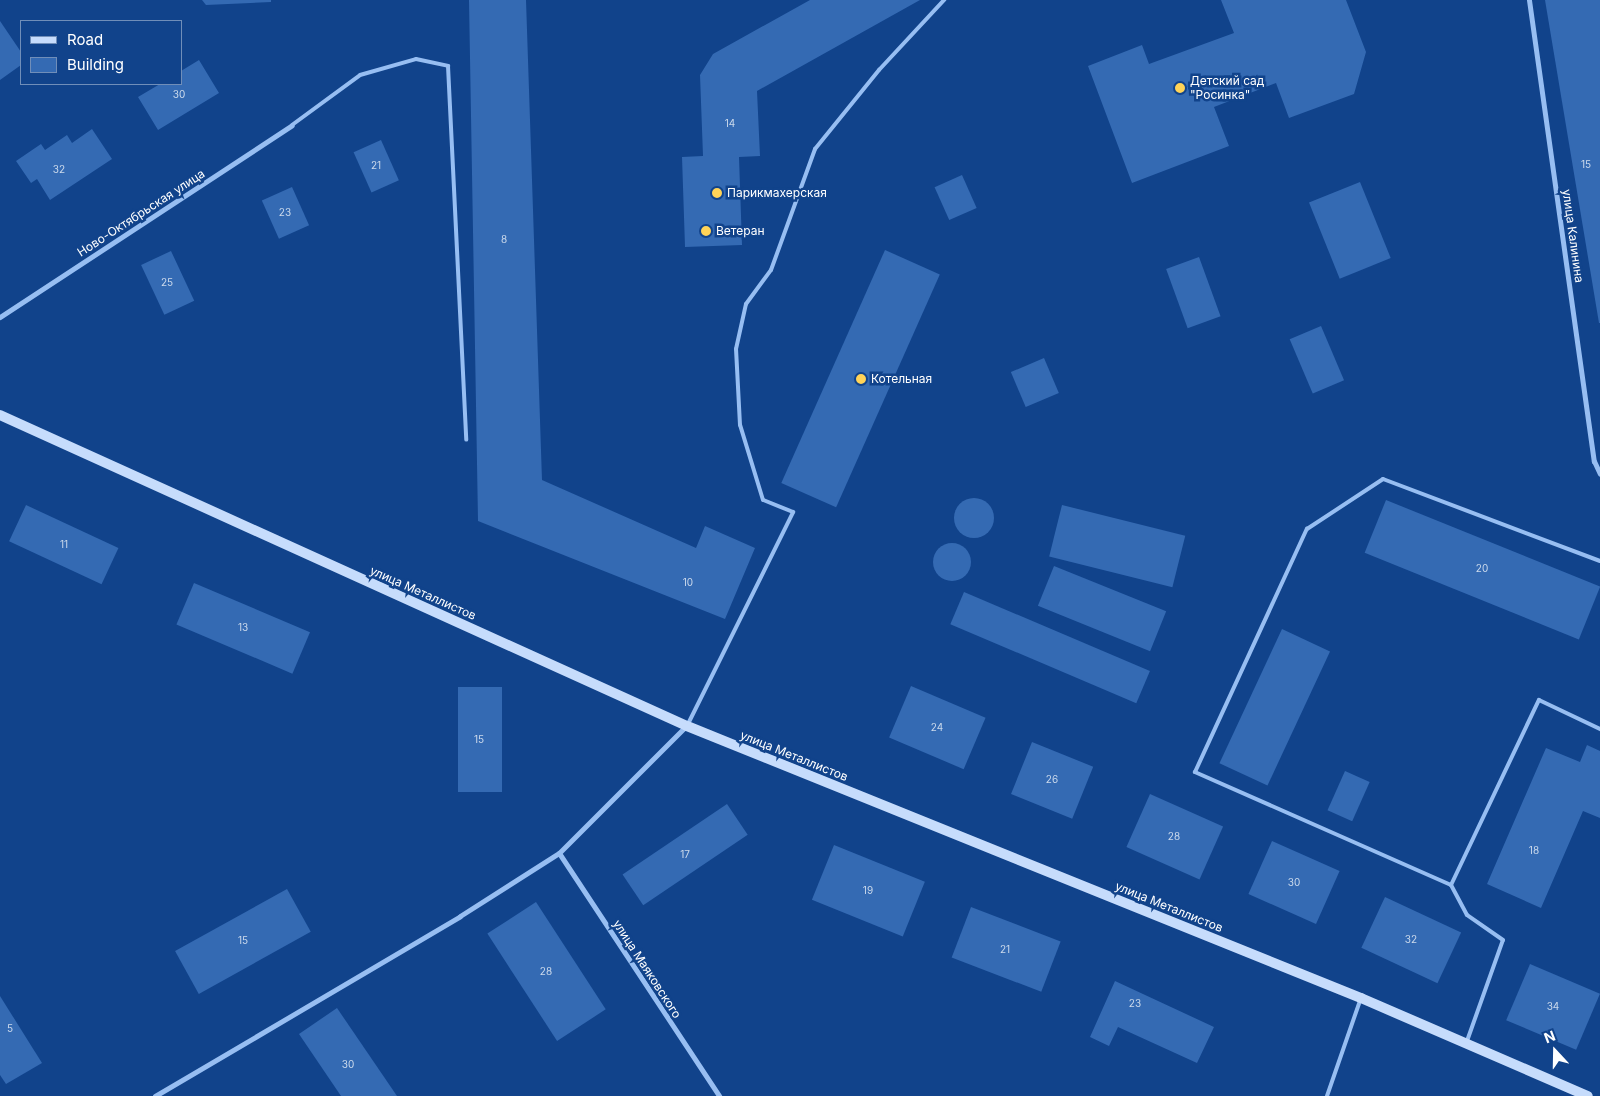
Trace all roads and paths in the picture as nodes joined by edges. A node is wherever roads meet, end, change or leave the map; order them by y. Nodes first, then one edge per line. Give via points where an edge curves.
1 (944, 0) edge
2 (1529, 0) edge
3 (292, 125) joint
4 (0, 317) edge
5 (0, 415) edge
6 (466, 440) dead end
7 (1600, 474) edge
8 (1600, 561) edge
9 (687, 726) junction
10 (1600, 729) edge
11 (559, 852) junction
12 (1451, 885) junction
13 (1361, 998) junction
14 (1466, 1044) junction
15 (155, 1096) edge
16 (719, 1096) edge
17 (1327, 1096) edge
18 (1588, 1096) edge

1 - 9 lane via 879,70 815,149 771,270 746,304 736,349 740,425 763,500 793,512
2 - 7 street, улица Калинина via 1594,461
3 - 4 street, Ново-Октябрьская улица
3 - 6 lane via 360,74 416,59 448,66
5 - 9 street, улица Металлистов
8 - 12 lane via 1383,479 1307,529 1195,772
9 - 11 street
9 - 13 street, улица Металлистов
10 - 12 lane via 1539,700
11 - 15 street via 460,916
11 - 16 street, улица Маяковского
12 - 14 lane via 1467,915 1503,940
13 - 14 street, улица Металлистов
13 - 17 lane
14 - 18 street, улица Металлистов

